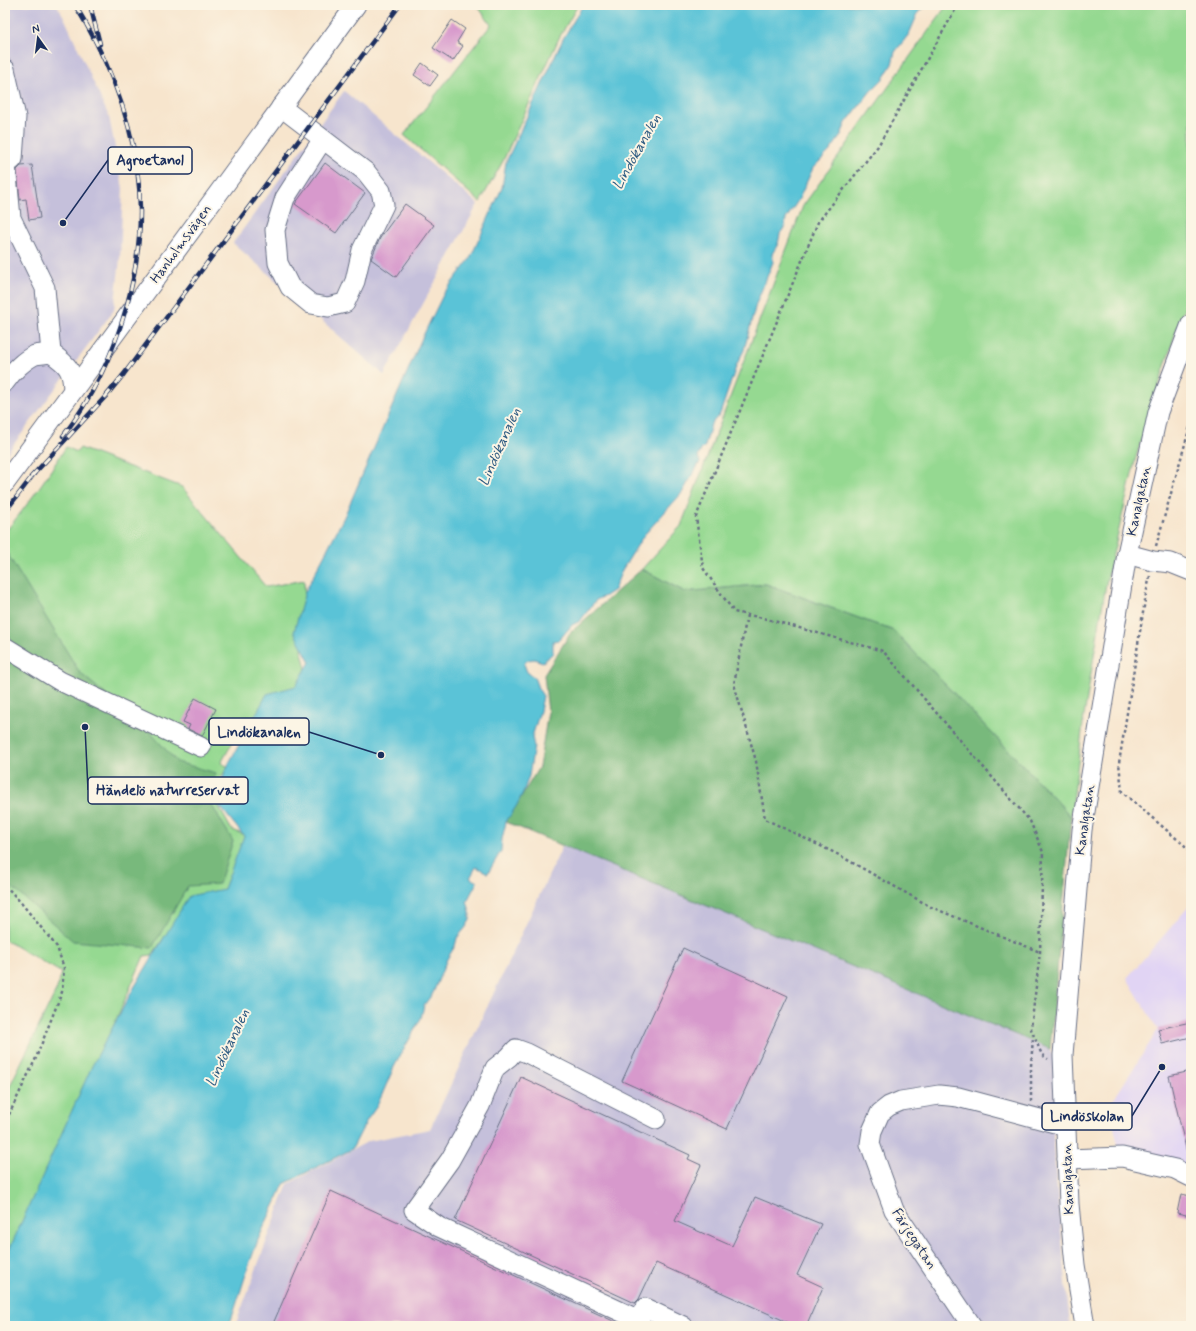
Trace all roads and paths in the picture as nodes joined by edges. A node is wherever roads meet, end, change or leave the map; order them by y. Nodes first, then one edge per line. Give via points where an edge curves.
1 (356, 5) edge
2 (958, 5) edge
3 (5, 69) edge
4 (282, 107) junction
5 (323, 139) junction
6 (1191, 324) edge
7 (55, 356) junction
8 (5, 382) edge
9 (73, 389) junction
10 (1191, 423) edge
11 (5, 483) edge
12 (1127, 554) junction
13 (1153, 561) junction
14 (1191, 571) edge
15 (747, 615) junction
16 (5, 647) edge
17 (201, 747) dead end
18 (1191, 851) edge
19 (5, 886) edge
20 (1040, 952) junction
21 (1033, 1036) junction
22 (1064, 1070) junction
23 (1032, 1117) junction
24 (656, 1119) dead end
25 (5, 1123) edge
26 (1066, 1126) junction
27 (1067, 1159) junction
28 (1191, 1177) edge
29 (683, 1326) edge
30 (972, 1326) edge
31 (1085, 1326) edge

1 - 4 street, Hanholmsvägen
2 - 15 path via 878,146 818,222 696,517 703,568 734,612
3 - 7 street via 16,117 13,159 6,165 11,218 45,288
4 - 5 street
4 - 9 street, Hanholmsvägen
5 - 5 street via 366,172 381,192 384,205 362,250 355,281 345,302 328,307 311,304 290,287 278,263 275,230 285,198
6 - 12 street, Kanalgatan via 1158,412
7 - 8 street via 35,355 24,362
7 - 9 street via 67,366 72,376
9 - 11 street, Hanholmsvägen
10 - 13 path
12 - 13 street
12 - 22 street, Kanalgatan via 1082,830 1063,1055
13 - 14 street via 1171,563
13 - 18 path via 1120,763 1122,792
15 - 20 path via 883,651 1030,821 1043,852
15 - 20 path via 734,684 756,761 764,819 837,854 931,907
16 - 17 street via 60,681
19 - 25 path via 57,947 64,968 62,992 36,1058
20 - 21 path via 1031,1029
21 - 22 path via 1042,1055
21 - 23 path
22 - 26 street, Kanalgatan
23 - 26 street
23 - 30 street, Färjegatan via 958,1097 939,1095 901,1101 889,1106 880,1113 872,1131 870,1144 894,1210
24 - 29 street via 516,1049 495,1068 480,1106 450,1160 414,1210 439,1227 639,1320 645,1308
26 - 27 street, Kanalgatan
27 - 28 street via 1122,1157 1175,1170
27 - 31 street, Kanalgatan via 1068,1204

